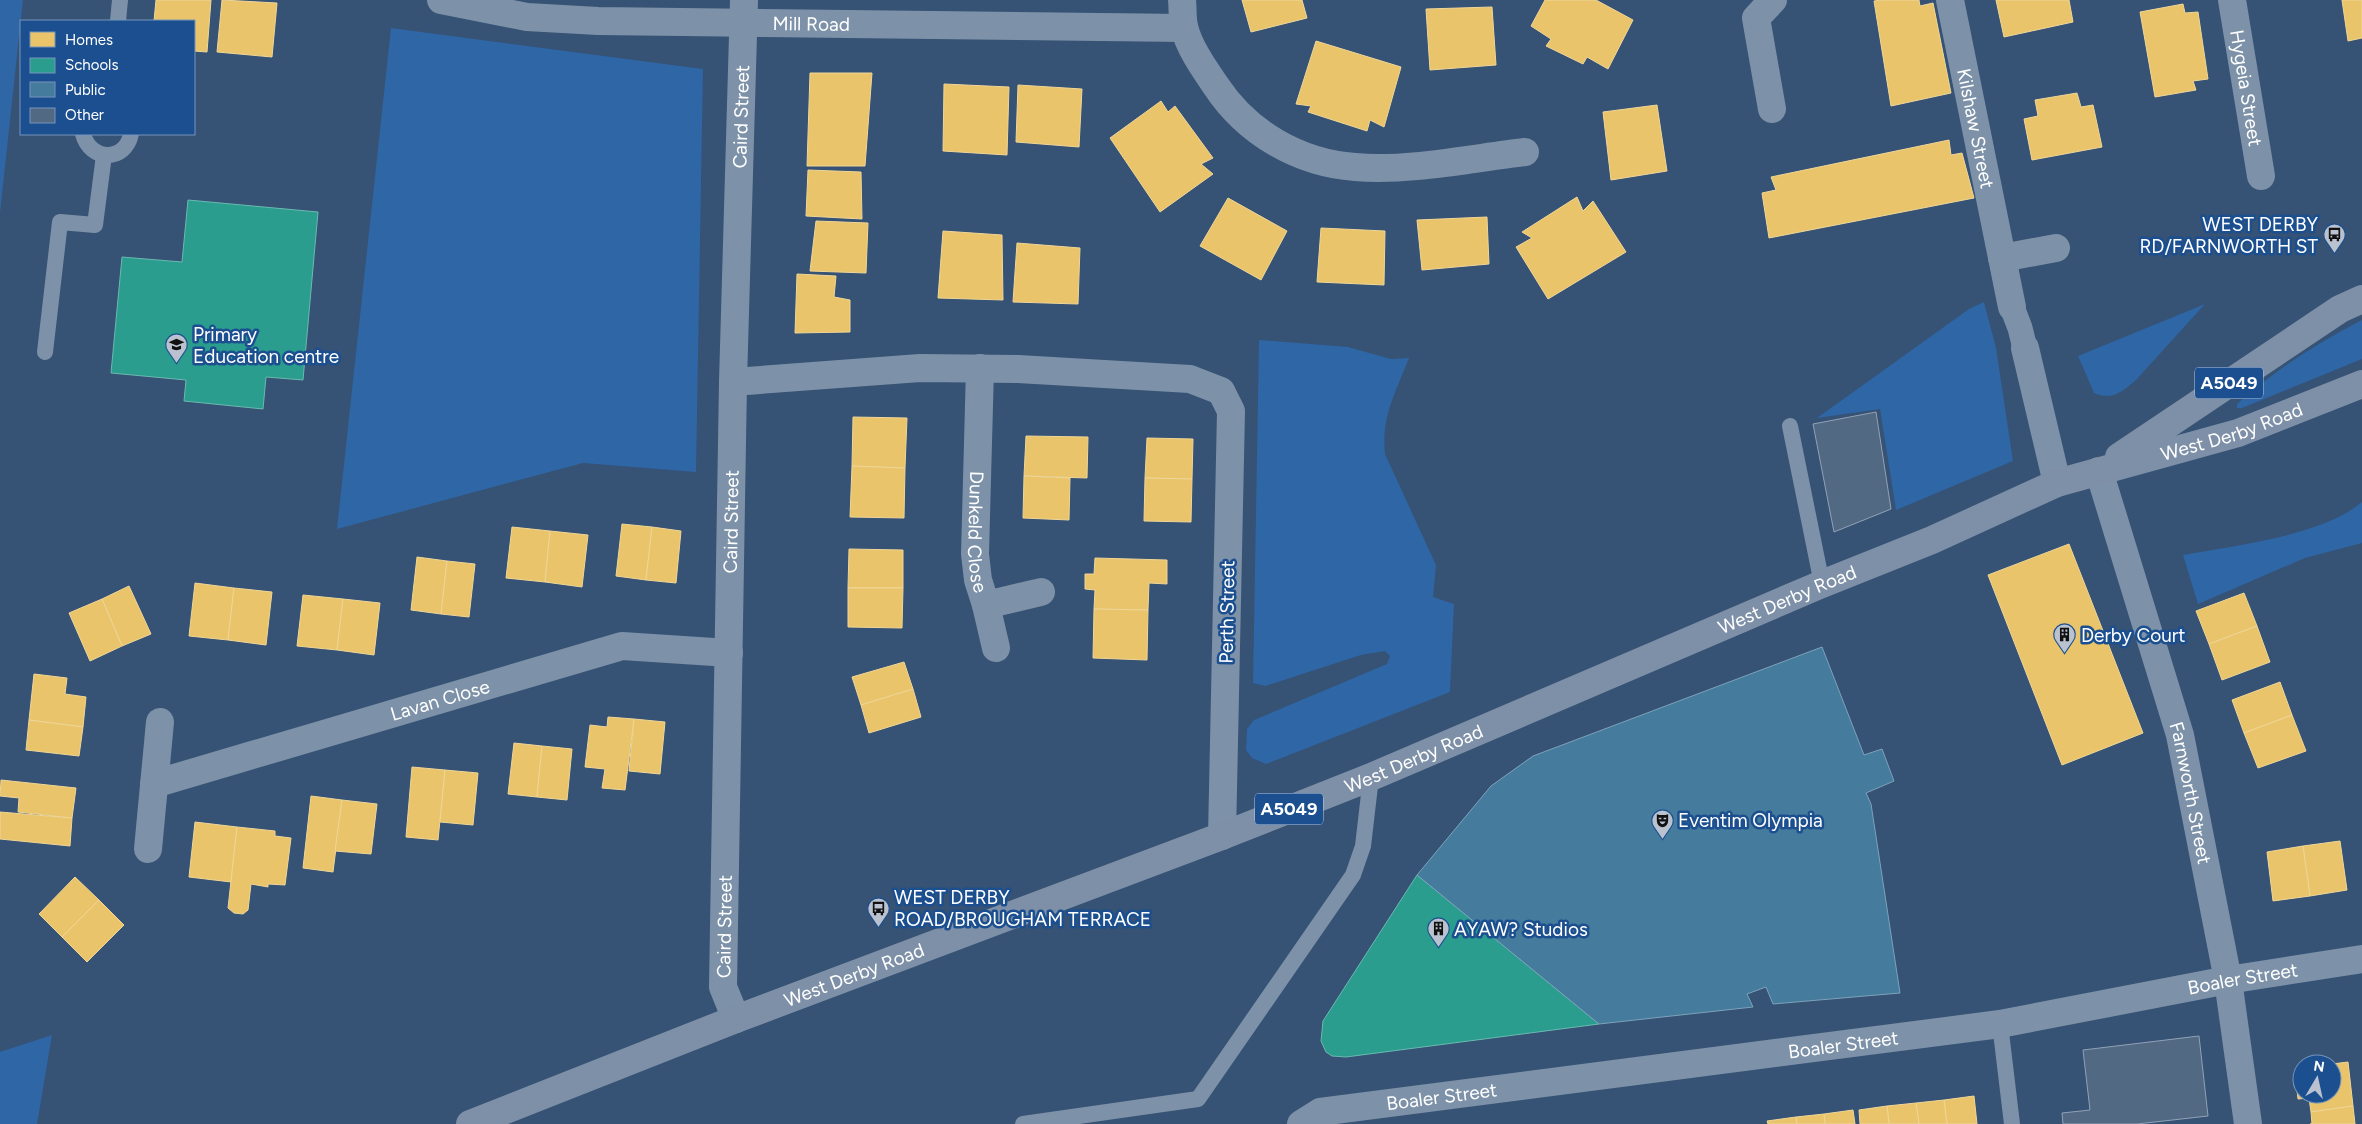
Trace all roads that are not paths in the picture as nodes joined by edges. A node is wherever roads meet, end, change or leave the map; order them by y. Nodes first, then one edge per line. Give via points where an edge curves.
1 (120, 0) edge
2 (441, 0) edge
3 (1182, 0) edge
4 (1773, 0) edge
5 (1950, 0) edge
6 (2232, 0) edge
7 (743, 12) edge
8 (118, 20) edge
9 (1184, 28) junction
10 (1772, 110) dead end
11 (84, 135) edge
12 (131, 135) edge
13 (1525, 152) dead end
14 (104, 155) junction
15 (2261, 176) dead end
16 (2056, 248) dead end
17 (2002, 258) junction
18 (2362, 300) edge
19 (2012, 307) joint
20 (2025, 348) joint
21 (44, 352) dead end
22 (980, 368) junction
23 (733, 382) junction
24 (2362, 384) edge
25 (1790, 426) dead end
26 (2099, 471) junction
27 (2057, 483) junction
28 (1822, 584) junction
29 (1041, 592) dead end
30 (986, 605) junction
31 (996, 648) dead end
32 (729, 653) junction
33 (160, 722) dead end
34 (1371, 777) junction
35 (154, 784) junction
36 (1222, 836) junction
37 (148, 849) dead end
38 (2362, 959) edge
39 (2228, 980) junction
40 (736, 1019) junction
41 (2000, 1024) junction
42 (1311, 1118) edge
43 (470, 1124) edge
44 (1023, 1124) edge
45 (2012, 1124) edge
46 (2248, 1124) edge

1 - 8 lane
2 - 7 street, Mill Road via 527,17 598,21
3 - 9 street
4 - 10 street via 1756,18
5 - 17 street, Kilshaw Street
6 - 15 street, Hygeia Street
7 - 9 street, Mill Road
7 - 23 street, Caird Street
9 - 13 street via 1200,62 1240,116 1262,135 1292,151 1355,167 1404,166
11 - 14 lane via 90,148
12 - 14 lane via 120,151
14 - 21 lane via 95,225 60,222
16 - 17 street
17 - 19 street, Kilshaw Street
18 - 26 highway, West Derby Road / A5049 via 2340,309
19 - 20 street, Kilshaw Street
20 - 27 street, Kilshaw Street
22 - 23 street via 920,368
22 - 30 street, Dunkeld Close via 975,554 978,580
22 - 36 street, Perth Street via 1190,379 1221,391 1231,411
23 - 32 street, Caird Street
24 - 26 highway, West Derby Road / A5049 via 2238,433
25 - 28 lane
26 - 27 highway, West Derby Road / A5049
26 - 39 street, Farnworth Street via 2180,735
27 - 28 highway, West Derby Road / A5049 via 1932,540
28 - 34 highway, West Derby Road / A5049
29 - 30 street, Dunkeld Close
30 - 31 street
32 - 35 street, Lavan Close via 622,646
32 - 40 street, Caird Street via 723,987
33 - 35 street
34 - 36 highway, West Derby Road / A5049
34 - 44 lane via 1363,846 1353,875 1198,1099
35 - 37 street
36 - 40 highway, West Derby Road / A5049
38 - 39 street, Boaler Street
39 - 41 street, Boaler Street
39 - 46 street, Farnworth Street
40 - 43 highway, West Derby Road / A5049
41 - 42 street, Boaler Street
41 - 45 lane

